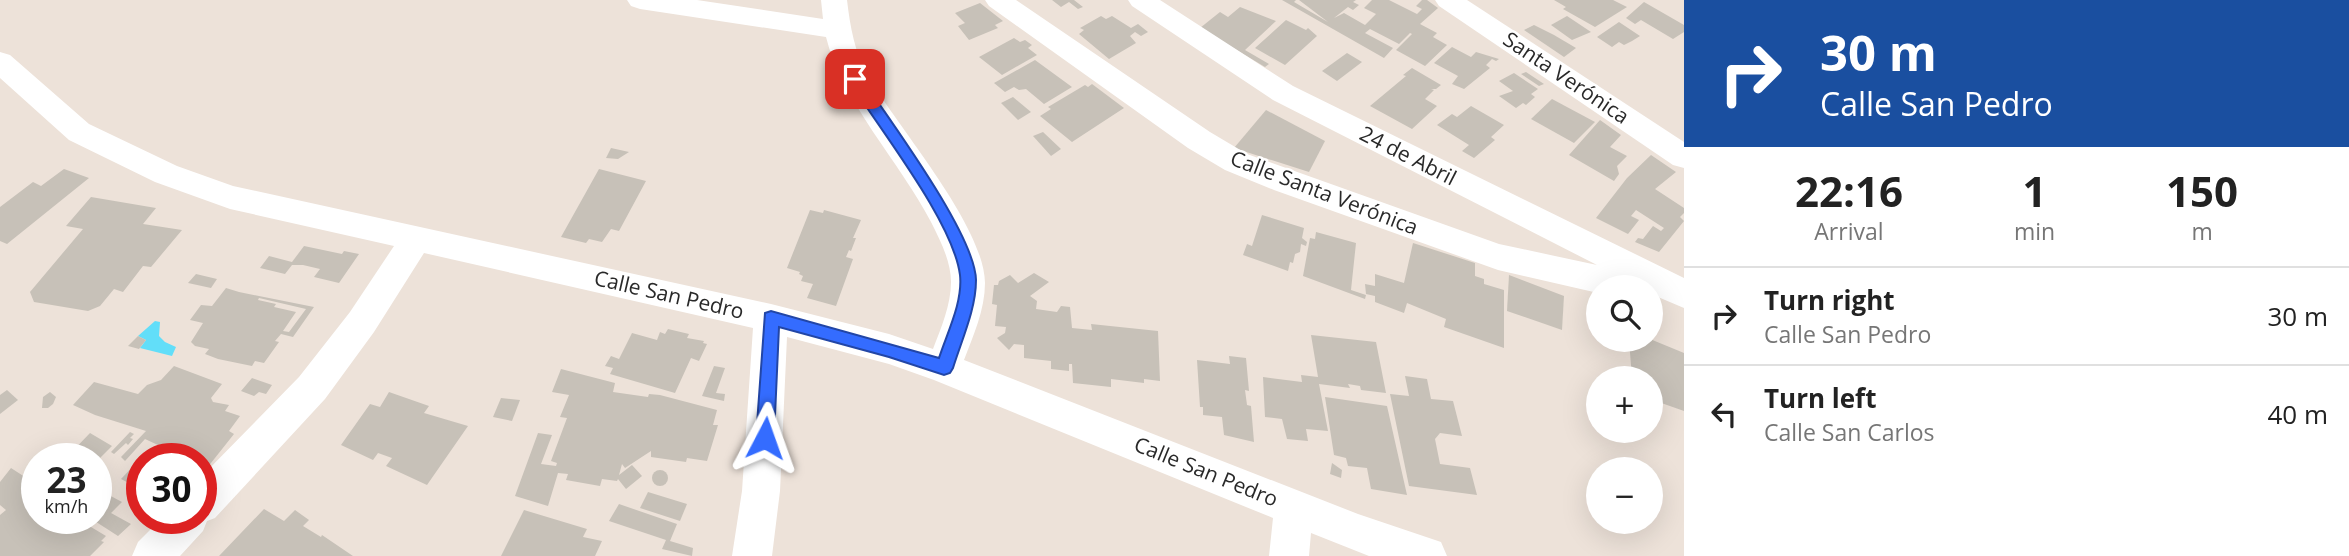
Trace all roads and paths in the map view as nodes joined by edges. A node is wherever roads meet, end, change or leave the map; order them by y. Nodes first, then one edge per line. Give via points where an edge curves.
1 (640, 0) edge
2 (834, 0) edge
3 (998, 0) edge
4 (1141, 0) edge
5 (1448, 0) edge
6 (836, 30) junction
7 (0, 61) edge
8 (1684, 157) edge
9 (416, 239) junction
10 (1665, 290) edge
11 (771, 318) junction
12 (944, 368) junction
13 (217, 488) edge
14 (1293, 507) junction
15 (173, 534) edge
16 (152, 556) edge
17 (751, 556) edge
18 (1289, 556) edge
19 (1427, 556) edge

1 - 6 street
2 - 6 street
3 - 10 street, Calle Santa Verónica via 1199,140 1284,183 1498,257
4 - 10 street, 24 de Abril via 1283,93
5 - 8 street, Santa Verónica
6 - 12 street via 855,79 939,208 960,250 968,276 967,298
7 - 9 street, Calle San Pedro via 79,132 166,174 229,197
9 - 11 street, Calle San Pedro
9 - 13 street via 312,388
11 - 12 street, Calle San Pedro
11 - 17 street via 761,491
12 - 14 street, Calle San Pedro
14 - 18 street
14 - 19 street, Calle San Pedro
15 - 16 street

